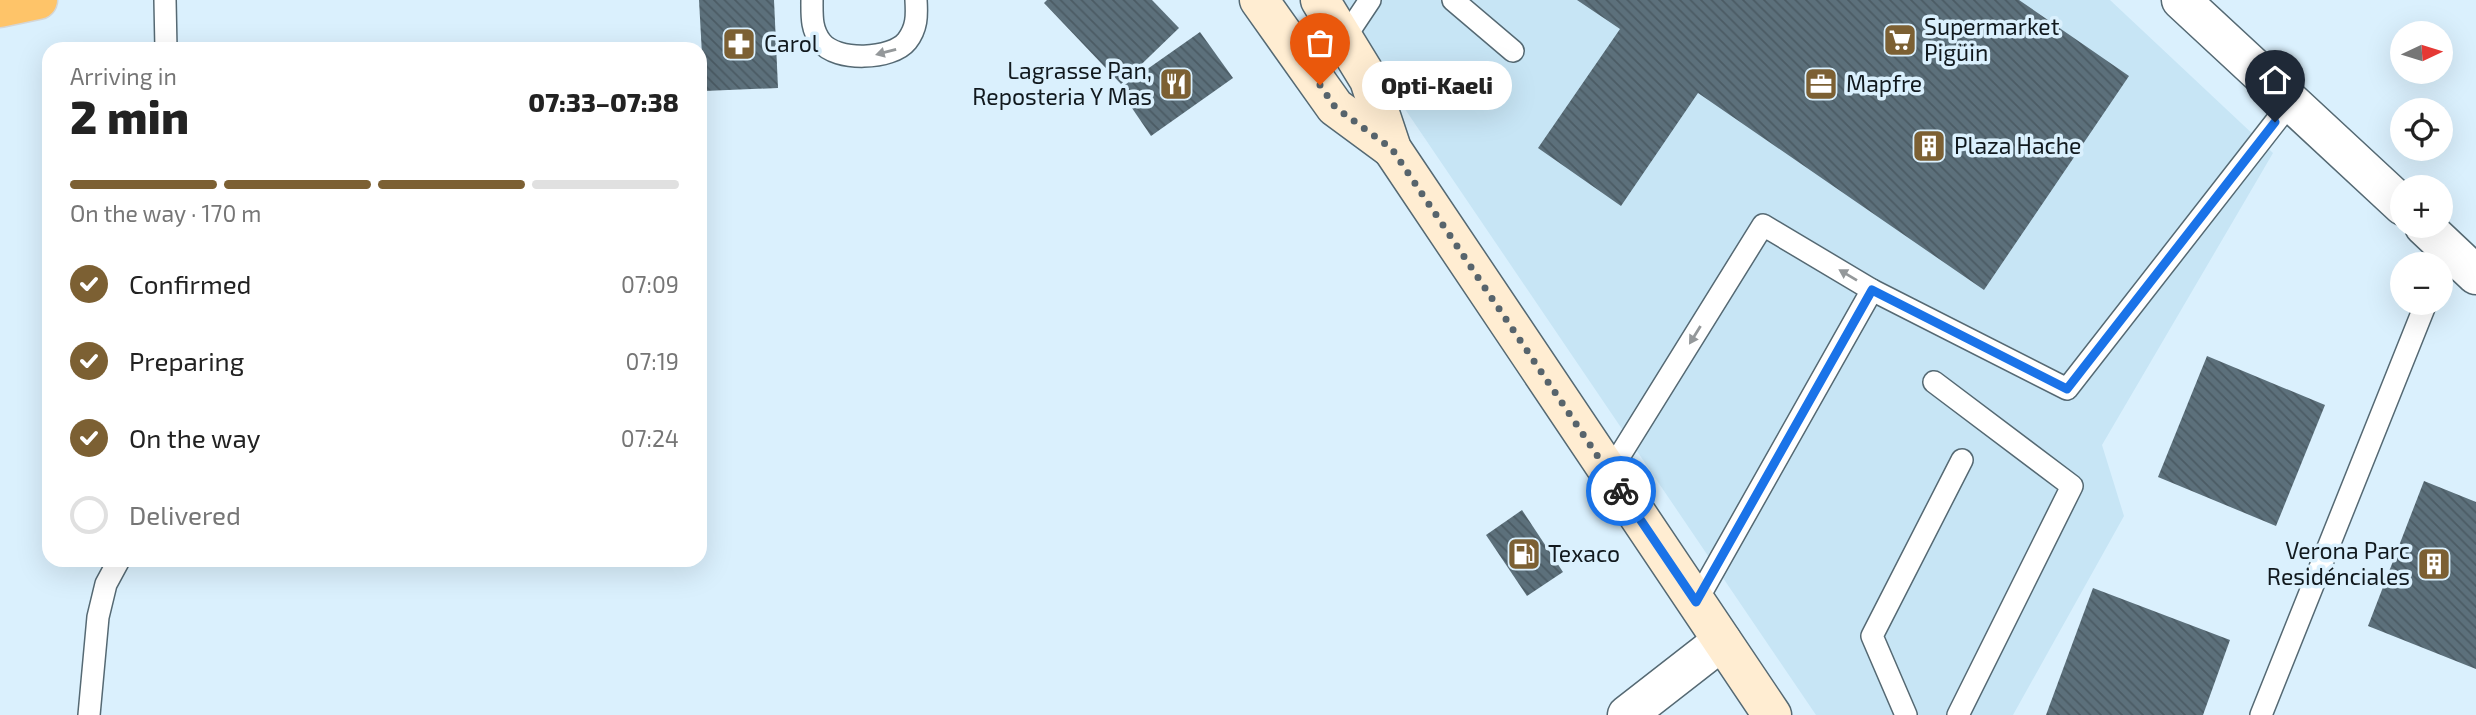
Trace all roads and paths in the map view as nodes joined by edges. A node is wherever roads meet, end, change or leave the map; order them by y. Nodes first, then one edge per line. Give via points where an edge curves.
1 (38, 0) edge
2 (165, 0) edge
3 (812, 0) edge
4 (916, 0) edge
5 (1259, 0) edge
6 (1320, 0) edge
7 (1370, 0) edge
8 (1453, 0) edge
9 (2181, 0) edge
10 (0, 8) edge
11 (1344, 39) junction
12 (166, 42) edge
13 (1513, 51) dead end
14 (2291, 102) junction
15 (1392, 149) junction
16 (2390, 194) edge
17 (1872, 290) junction
18 (2422, 315) edge
19 (1934, 382) dead end
20 (1962, 460) dead end
21 (1609, 473) junction
22 (115, 567) edge
23 (1696, 602) junction
24 (1722, 641) junction
25 (89, 715) edge
26 (1627, 715) edge
27 (1772, 715) edge
28 (1906, 715) edge
29 (1958, 715) edge
30 (2261, 715) edge

1 - 10 highway
2 - 12 lane
4 -> 3 lane via 917,23 905,43 890,54 845,56 822,44 812,25
5 - 15 main road via 1335,107
6 - 11 main road
7 - 11 lane
8 - 13 lane
9 - 14 street
11 - 15 main road via 1369,80
14 - 16 street
14 - 17 lane via 2067,389
15 - 21 main road
17 -> 21 lane via 1763,225
17 - 23 lane
18 - 30 lane
19 - 29 lane via 2072,486
20 - 28 lane via 1872,636
21 - 23 main road
22 - 25 lane via 98,617
23 - 24 main road
24 - 26 street
24 - 27 main road

